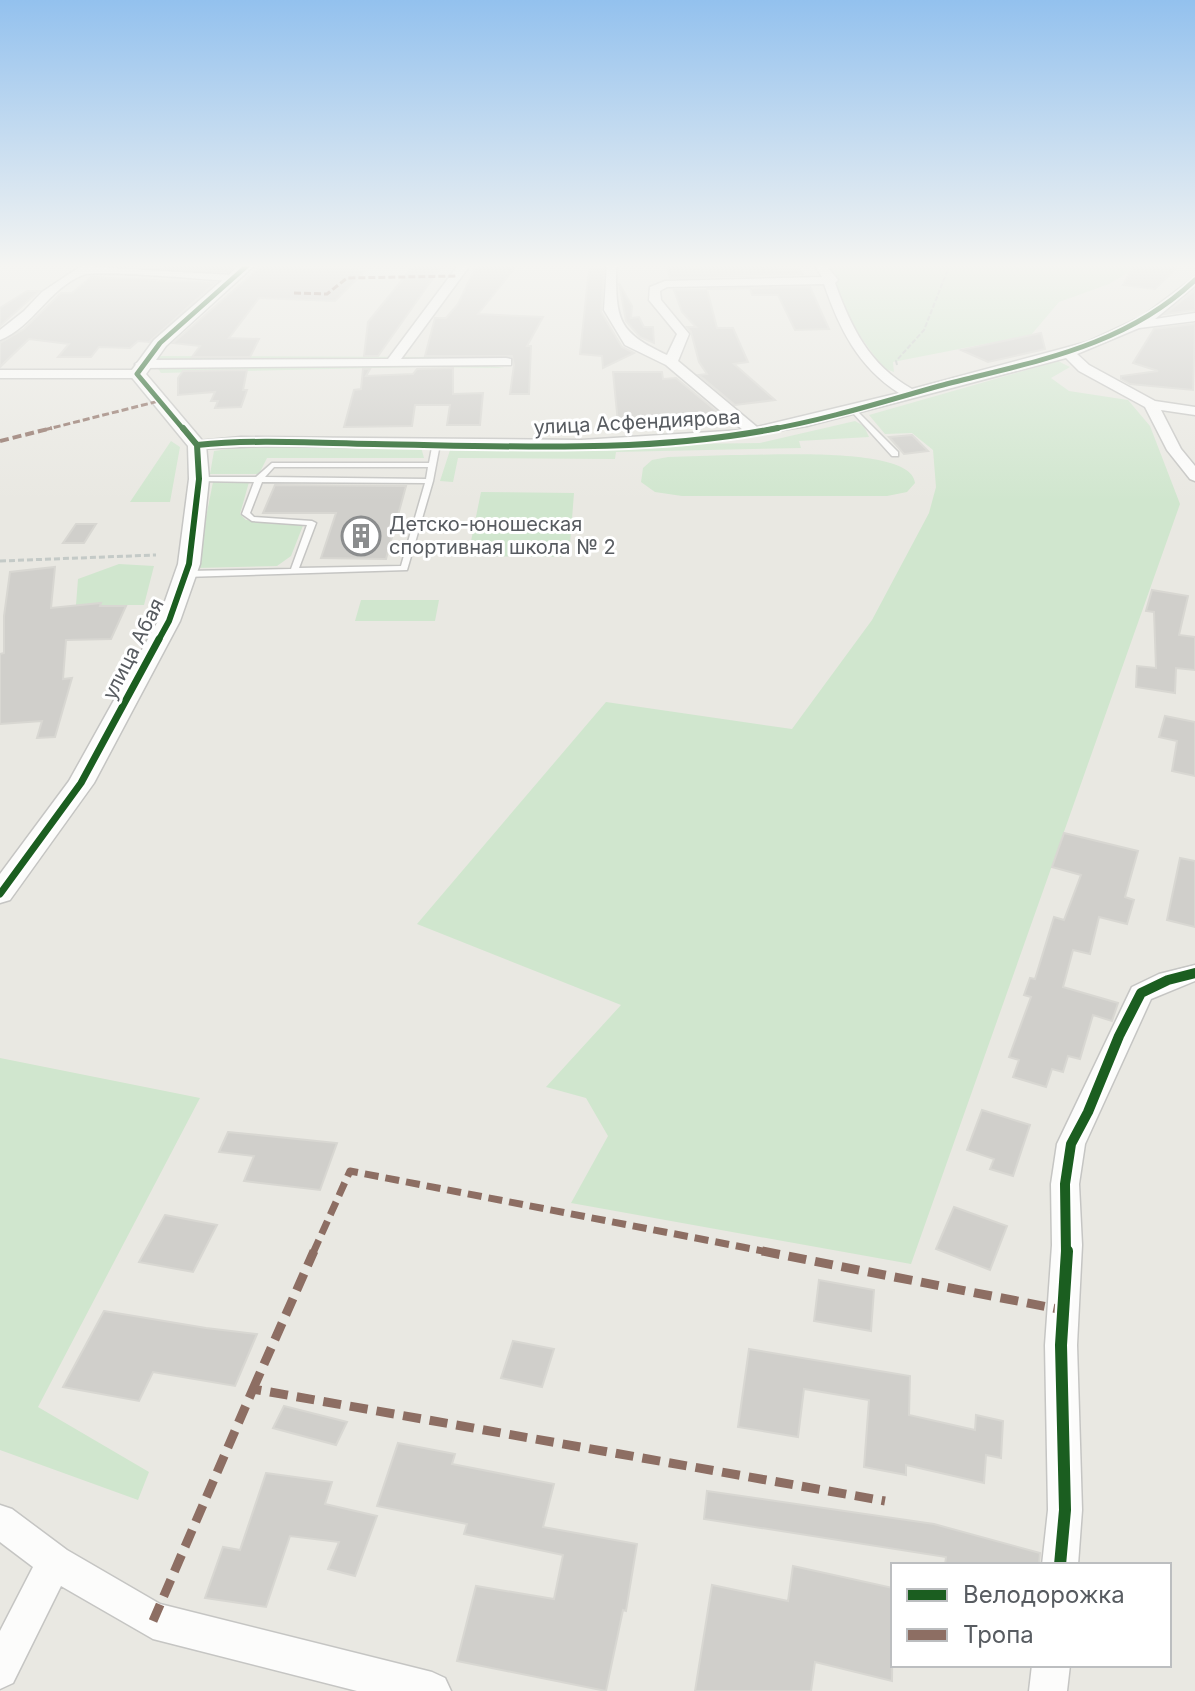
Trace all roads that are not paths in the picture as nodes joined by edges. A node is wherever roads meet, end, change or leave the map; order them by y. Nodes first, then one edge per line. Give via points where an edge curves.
1 (160, 343) edge
2 (406, 343) edge
3 (631, 343) edge
4 (679, 343) edge
5 (858, 343) edge
6 (1092, 343) edge
7 (1068, 353) junction
8 (506, 362) dead end
9 (671, 362) junction
10 (391, 363) junction
11 (139, 369) junction
12 (0, 374) edge
13 (912, 395) junction
14 (1151, 405) junction
15 (1195, 411) edge
16 (855, 412) junction
17 (754, 432) junction
18 (436, 444) junction
19 (1171, 444) junction
20 (197, 445) junction
21 (1195, 453) edge
22 (895, 454) dead end
23 (432, 465) junction
24 (1195, 476) edge
25 (199, 479) junction
26 (259, 479) junction
27 (429, 481) junction
28 (294, 571) junction
29 (185, 574) junction
30 (0, 894) edge
31 (1195, 973) edge
32 (0, 1521) edge
33 (54, 1562) junction
34 (1060, 1563) edge
35 (1051, 1667) edge
36 (0, 1670) edge
37 (386, 1686) edge
38 (432, 1691) edge
39 (1048, 1691) edge

1 - 11 street
2 - 10 street
3 - 9 street
4 - 9 street
5 - 13 street via 873,369
6 - 7 street, улица Асфендиярова
7 - 13 street, улица Асфендиярова
7 - 14 street via 1084,368
8 - 10 street
9 - 17 street
10 - 11 street
11 - 12 street
11 - 20 street
13 - 16 street, улица Асфендиярова
14 - 15 street
14 - 19 street
16 - 17 street, улица Асфендиярова
16 - 22 lane
17 - 18 street, улица Асфендиярова via 627,442
18 - 20 street, улица Асфендиярова
18 - 23 lane
19 - 21 street
19 - 24 street
20 - 25 street, улица Абая
23 - 26 lane via 272,465
23 - 27 lane
25 - 26 lane
25 - 29 street, улица Абая
26 - 27 lane
26 - 28 lane via 247,516 312,523
27 - 28 lane via 404,568
28 - 29 lane
29 - 30 street, улица Абая via 169,621 81,783
31 - 34 street via 1141,993 1071,1144 1065,1184 1065,1510
32 - 33 street
33 - 36 street
33 - 37 street via 153,1621
35 - 39 street
37 - 38 street

